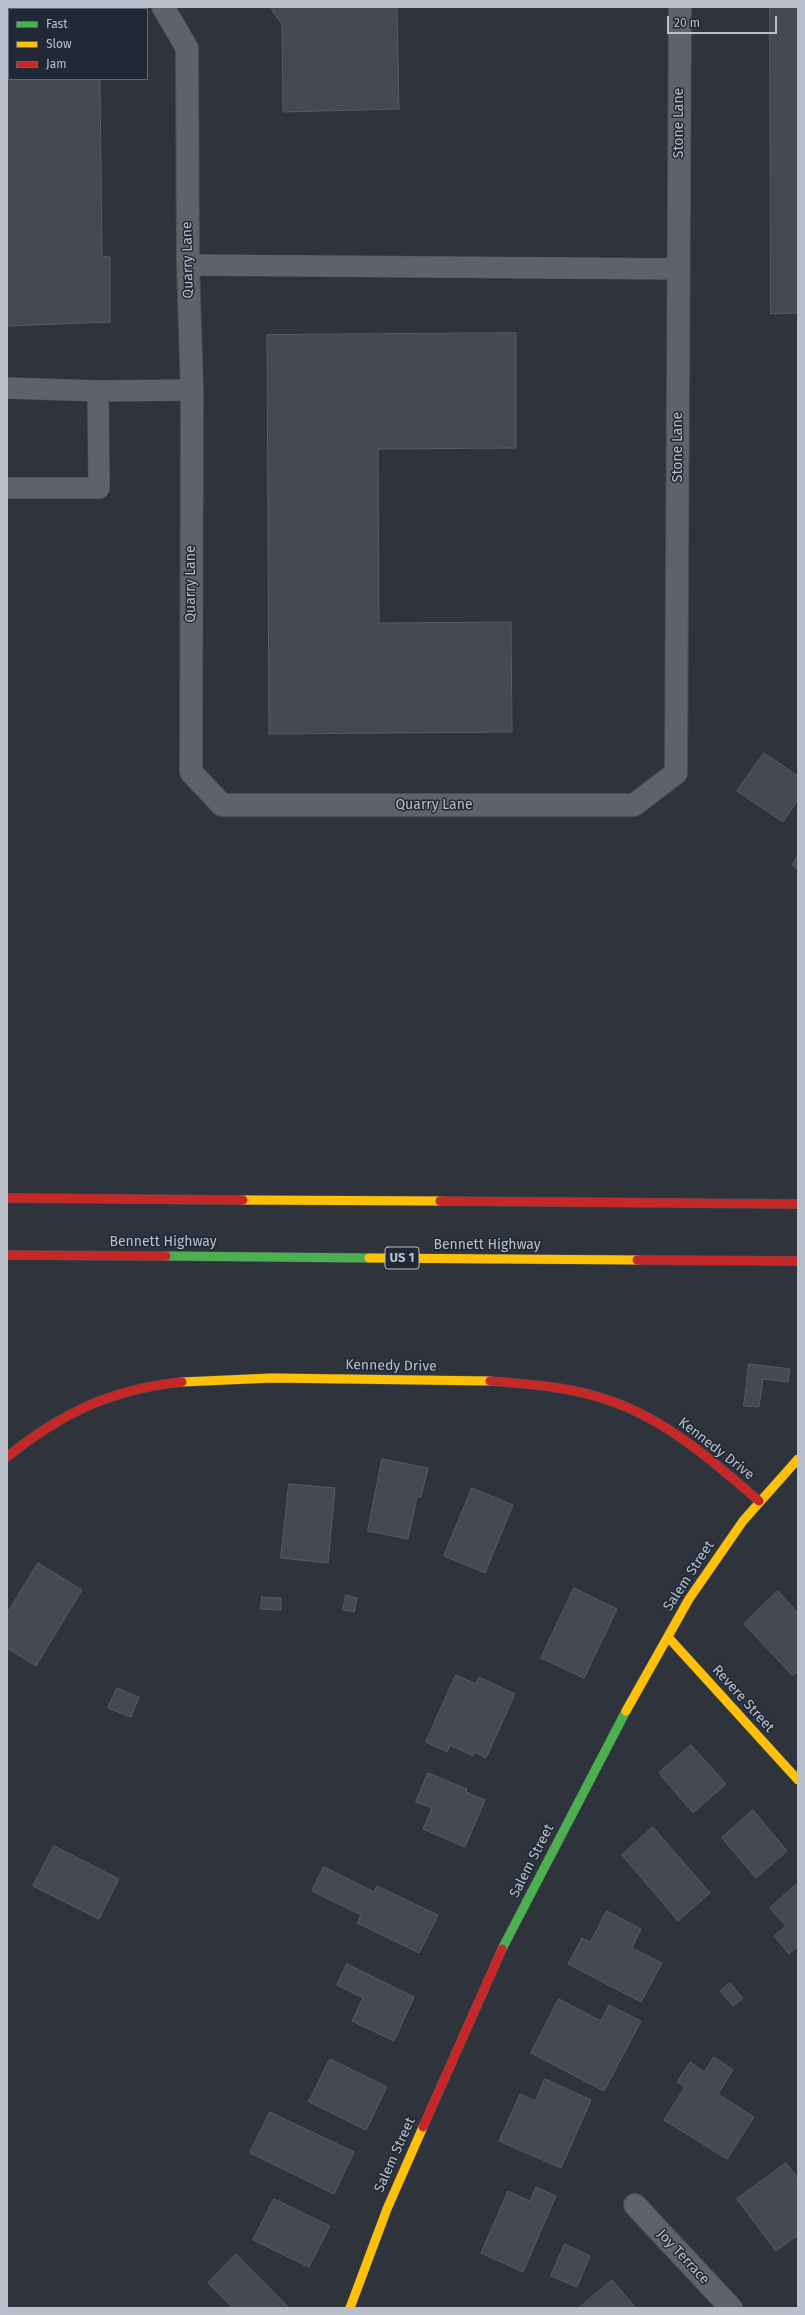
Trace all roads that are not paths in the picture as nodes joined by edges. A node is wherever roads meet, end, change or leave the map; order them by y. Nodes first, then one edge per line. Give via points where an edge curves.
1 (163, 7) edge
2 (680, 7) edge
3 (188, 265) junction
4 (679, 269) junction
5 (7, 388) edge
6 (192, 390) junction
7 (98, 391) junction
8 (7, 488) edge
9 (574, 805) joint
10 (7, 1198) edge
11 (798, 1204) edge
12 (7, 1255) edge
13 (798, 1261) edge
14 (7, 1457) edge
15 (798, 1459) edge
16 (759, 1501) junction
17 (668, 1637) junction
18 (798, 1780) edge
19 (635, 2205) dead end
20 (350, 2308) edge
21 (731, 2308) edge

1 - 3 street, Quarry Lane via 187,48
2 - 4 street, Stone Lane
3 - 4 lane
3 - 6 street, Quarry Lane
4 - 9 street, Stone Lane via 676,773 634,805
5 - 7 lane
6 - 7 lane
6 - 9 street, Quarry Lane via 191,772 222,805
7 - 8 lane via 99,488
10 - 11 main road
12 - 13 main road, Bennett Highway / US 1
14 - 16 main road, Kennedy Drive via 47,1427 88,1405 136,1390 181,1383 323,1379 511,1384 586,1394 633,1409 677,1435
15 - 16 main road, Salem Street
16 - 17 main road, Salem Street via 694,1593
17 - 18 main road, Revere Street
17 - 20 main road, Salem Street via 614,1732 502,1950 387,2208
19 - 21 street, Joy Terrace

